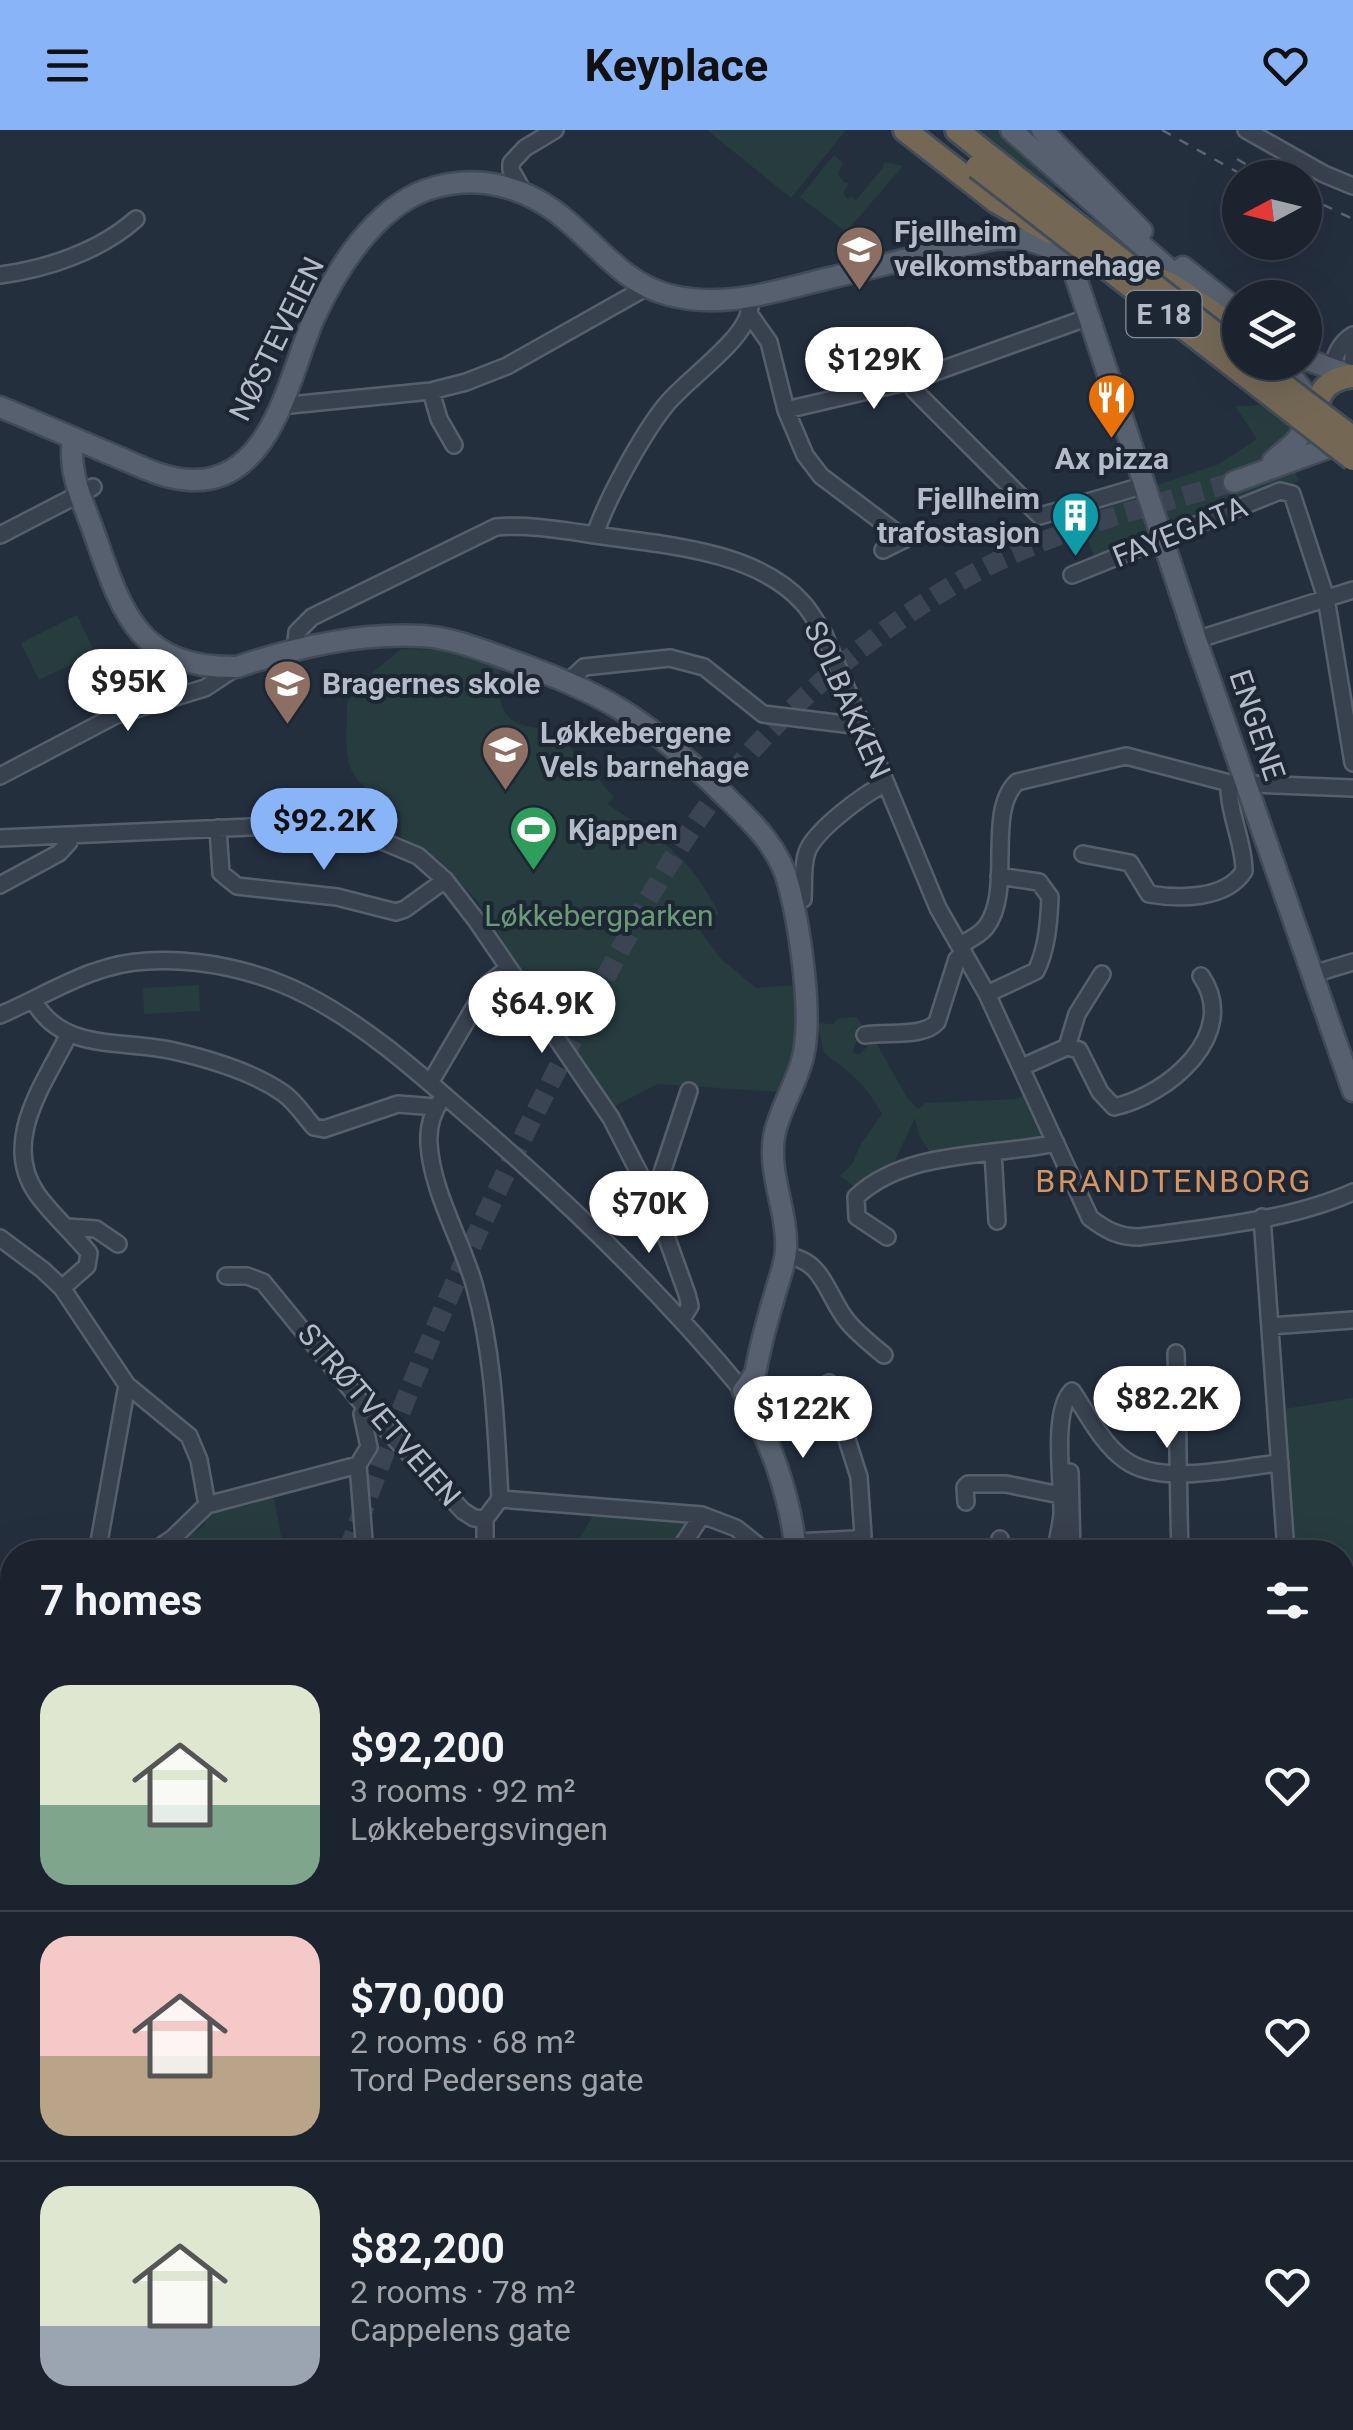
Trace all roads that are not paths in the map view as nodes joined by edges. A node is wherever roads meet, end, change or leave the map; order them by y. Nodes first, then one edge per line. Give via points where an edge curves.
1 (555, 130) edge
2 (905, 130) edge
3 (930, 130) edge
4 (956, 130) edge
5 (1010, 130) edge
6 (1028, 130) edge
7 (1042, 130) edge
8 (1246, 130) edge
9 (982, 161) junction
10 (1050, 164) junction
11 (1353, 186) edge
12 (518, 190) junction
13 (136, 219) dead end
14 (0, 275) edge
15 (647, 288) junction
16 (749, 307) junction
17 (1222, 308) edge
18 (1222, 309) edge
19 (1222, 314) edge
20 (1089, 317) junction
21 (1353, 335) edge
22 (1222, 340) edge
23 (1353, 348) edge
24 (1343, 374) edge
25 (1273, 380) edge
26 (1294, 380) edge
27 (910, 381) junction
28 (431, 391) junction
29 (0, 406) edge
30 (280, 406) junction
31 (786, 410) junction
32 (1316, 412) junction
33 (80, 441) junction
34 (454, 445) dead end
35 (1350, 446) edge
36 (1145, 485) junction
37 (84, 488) junction
38 (0, 535) edge
39 (595, 535) junction
40 (1162, 538) junction
41 (882, 550) dead end
42 (1072, 575) dead end
43 (1353, 590) edge
44 (1326, 598) junction
45 (1196, 640) junction
46 (295, 649) junction
47 (237, 667) junction
48 (569, 680) junction
49 (1348, 707) edge
50 (861, 726) junction
51 (1353, 763) edge
52 (0, 776) edge
53 (1239, 782) junction
54 (884, 784) junction
55 (1353, 788) edge
56 (218, 828) junction
57 (68, 837) junction
58 (0, 838) edge
59 (1083, 854) dead end
60 (999, 876) junction
61 (445, 880) junction
62 (0, 885) edge
63 (793, 902) junction
64 (962, 949) junction
65 (1353, 962) edge
66 (506, 970) junction
67 (1102, 974) dead end
68 (1201, 976) dead end
69 (1310, 976) junction
70 (987, 994) junction
71 (34, 1001) junction
72 (0, 1015) edge
73 (69, 1034) junction
74 (866, 1034) dead end
75 (1067, 1047) junction
76 (1022, 1066) junction
77 (430, 1084) junction
78 (689, 1092) dead end
79 (1353, 1092) edge
80 (440, 1101) junction
81 (1056, 1143) junction
82 (993, 1152) junction
83 (1353, 1192) edge
84 (653, 1200) junction
85 (1330, 1202) junction
86 (1353, 1202) edge
87 (1262, 1216) junction
88 (996, 1220) dead end
89 (66, 1226) junction
90 (887, 1236) dead end
91 (0, 1238) edge
92 (118, 1244) dead end
93 (786, 1256) junction
94 (226, 1276) dead end
95 (62, 1288) junction
96 (682, 1320) junction
97 (1353, 1320) edge
98 (1270, 1326) junction
99 (1176, 1353) dead end
100 (884, 1355) dead end
101 (829, 1383) dead end
102 (128, 1384) junction
103 (743, 1391) junction
104 (1068, 1397) junction
105 (365, 1407) junction
106 (1280, 1463) junction
107 (358, 1465) junction
108 (1176, 1474) junction
109 (1060, 1495) junction
110 (500, 1499) junction
111 (966, 1502) dead end
112 (207, 1505) junction
113 (702, 1516) junction
114 (485, 1519) junction
115 (98, 1540) edge
116 (171, 1540) edge
117 (364, 1540) edge
118 (485, 1540) edge
119 (686, 1540) edge
120 (751, 1540) edge
121 (794, 1540) edge
122 (848, 1540) edge
123 (1058, 1540) edge
124 (1072, 1540) edge
125 (1179, 1540) edge
126 (1285, 1540) edge

1 - 12 street via 514,159
2 - 19 highway, E 18 via 1020,216
3 - 9 highway, E 18
4 - 9 highway, E 18
5 - 10 main road
6 - 10 main road
7 - 17 main road, E 18
8 - 11 street
9 - 22 highway, E 18, bridge
9 - 35 highway, E 18, bridge
10 - 18 main road
12 - 15 main road, NØSTEVEIEN via 554,208
12 - 30 main road, NØSTEVEIEN via 474,182 443,185 386,215 325,296
13 - 14 street via 91,249
15 - 16 main road, NØSTEVEIEN
15 - 28 street via 507,366
16 - 20 main road, NØSTEVEIEN via 1010,238 1062,256
16 - 31 street via 768,342
16 - 39 street via 742,330 664,407
20 - 27 street
20 - 36 main road, ENGENE
21 - 24 street via 1344,341
23 - 24 street
24 - 32 highway via 1319,395
25 - 35 highway, bridge
26 - 32 main road
27 - 31 street
27 - 36 street via 1040,516
28 - 30 street
28 - 34 street
29 - 33 main road, NØSTEVEIEN
30 - 33 main road, NØSTEVEIEN via 253,452 213,478 163,475
31 - 41 street via 821,476 905,539
32 - 35 highway via 1324,433
32 - 35 main road via 1278,457 1234,482
33 - 37 main road
36 - 40 main road, ENGENE
37 - 38 street
37 - 47 main road via 118,599 143,636 189,663
39 - 46 street, SOLBAKKEN via 496,527 312,617 297,632
39 - 50 street, SOLBAKKEN via 713,554 776,582 802,601 824,634
40 - 42 street, FAYEGATA
40 - 44 street, FAYEGATA via 1288,492
40 - 45 main road, ENGENE
43 - 44 street
44 - 45 street
44 - 49 street
45 - 53 main road, ENGENE
46 - 47 main road
46 - 48 main road via 427,636
47 - 52 street via 205,688 116,715
48 - 50 street via 584,667 670,658 704,667 763,714
48 - 63 main road via 637,717 752,822 780,860
49 - 51 street
50 - 54 street, SOLBAKKEN
53 - 55 street
53 - 59 street via 1229,790 1244,872 1229,887 1178,899 1149,894 1130,863
53 - 60 street via 1126,756 1017,782 1004,811
53 - 69 main road, ENGENE
54 - 63 street via 810,844 804,899
54 - 64 street, SOLBAKKEN
56 - 57 street
56 - 61 street via 298,825 363,833 404,848
56 - 61 street via 221,872 248,889 337,897 396,912
57 - 58 street
57 - 62 street via 60,854
60 - 64 street via 987,926
60 - 70 street via 1038,882 1050,908 1036,971
61 - 66 street
63 - 93 main road via 805,1022 804,1052 774,1139
64 - 70 street, SOLBAKKEN
64 - 74 street via 930,1029
65 - 69 street
66 - 77 street via 488,984
66 - 84 street via 611,1118
67 - 75 street via 1077,1014
68 - 75 street via 1214,1013 1205,1042 1152,1093 1114,1108 1079,1050
69 - 79 main road, ENGENE
70 - 76 street, SOLBAKKEN
71 - 72 street
71 - 73 street
71 - 77 street via 110,965 146,960 226,967 338,1012
73 - 80 street via 216,1063 282,1092 314,1127 398,1104
73 - 89 street via 21,1142 28,1179
75 - 76 street
76 - 81 street, SOLBAKKEN
77 - 80 street
78 - 84 street
80 - 96 street via 528,1167
80 - 110 street via 429,1145 484,1324
81 - 82 street
81 - 87 street, SOLBAKKEN via 1090,1218 1124,1237
82 - 88 street
82 - 90 street via 912,1167 863,1190 856,1197 857,1217
83 - 85 street
84 - 96 street via 688,1294
85 - 86 street
85 - 87 street, SOLBAKKEN
87 - 98 street
89 - 92 street via 96,1229
89 - 95 street via 90,1260
91 - 95 street
93 - 100 street via 812,1263 849,1322
93 - 103 main road via 755,1374
94 - 105 street, STRØTVETVEIEN via 264,1282
95 - 102 street
96 - 103 street
97 - 98 street
98 - 106 street
99 - 108 street
101 - 122 street via 860,1477 863,1534
102 - 112 street via 190,1436
102 - 115 street
103 - 121 main road via 775,1456
104 - 108 street via 1122,1459 1146,1472
104 - 109 street
104 - 124 street
105 - 107 street via 369,1448
105 - 114 street, STRØTVETVEIEN via 462,1511
106 - 108 street
106 - 126 street
107 - 112 street
107 - 117 street
108 - 125 street
109 - 111 street via 968,1484
109 - 123 street
110 - 113 street, STRØTVETVEIEN
110 - 114 street, STRØTVETVEIEN
112 - 116 street
113 - 119 street
113 - 120 street, STRØTVETVEIEN
114 - 118 street

